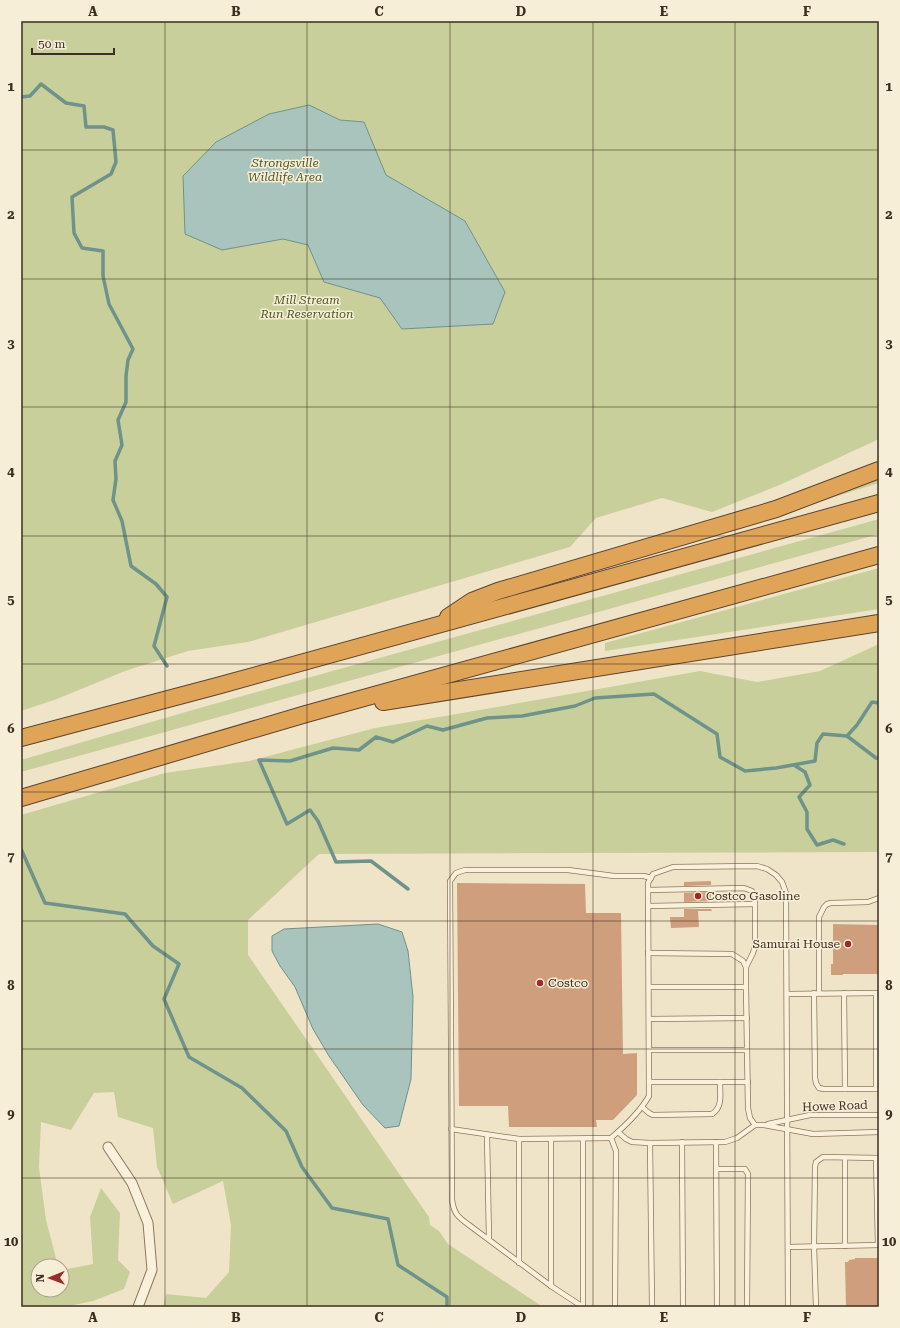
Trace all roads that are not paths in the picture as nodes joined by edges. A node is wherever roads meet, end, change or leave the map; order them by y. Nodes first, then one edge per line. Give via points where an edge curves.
1 (879, 470) edge
2 (879, 503) edge
3 (879, 555) edge
4 (879, 623) edge
5 (433, 626) junction
6 (306, 714) junction
7 (21, 738) edge
8 (21, 798) edge
9 (651, 878) junction
10 (648, 890) junction
11 (879, 898) edge
12 (755, 904) junction
13 (648, 906) junction
14 (648, 953) junction
15 (746, 967) junction
16 (649, 987) junction
17 (746, 987) junction
18 (816, 993) junction
19 (844, 993) junction
20 (878, 993) edge
21 (787, 994) junction
22 (747, 1018) junction
23 (649, 1019) junction
24 (649, 1050) junction
25 (747, 1050) junction
26 (649, 1082) junction
27 (720, 1082) junction
28 (748, 1082) junction
29 (878, 1088) edge
30 (845, 1089) junction
31 (642, 1107) junction
32 (879, 1115) edge
33 (788, 1119) junction
34 (755, 1125) junction
35 (764, 1125) junction
36 (451, 1129) junction
37 (788, 1129) junction
38 (618, 1132) junction
39 (879, 1132) edge
40 (487, 1135) junction
41 (611, 1138) junction
42 (519, 1139) junction
43 (583, 1139) junction
44 (551, 1140) junction
45 (682, 1142) junction
46 (716, 1142) junction
47 (650, 1143) junction
48 (108, 1147) dead end
49 (844, 1158) junction
50 (878, 1158) edge
51 (717, 1169) junction
52 (489, 1239) junction
53 (788, 1246) junction
54 (814, 1246) junction
55 (845, 1246) junction
56 (878, 1246) edge
57 (520, 1263) junction
58 (552, 1286) junction
59 (138, 1307) edge
60 (583, 1307) edge
61 (615, 1307) edge
62 (652, 1307) edge
63 (683, 1307) edge
64 (717, 1307) edge
65 (747, 1307) edge
66 (788, 1307) edge
67 (816, 1307) edge

1 - 5 highway via 776,508 498,591 472,601
2 - 5 highway
3 - 6 highway
4 - 6 highway
5 - 7 highway
6 - 8 highway
9 - 10 lane
9 - 21 lane via 653,874 673,867 745,865 758,866 776,875 786,893
9 - 36 lane via 568,870 465,870 453,876 450,883
10 - 12 lane via 744,888 752,891
10 - 13 lane
11 - 18 lane via 868,902 831,903 821,911
12 - 13 lane
12 - 15 lane via 755,946
13 - 14 lane
14 - 15 lane via 732,954 743,961
14 - 16 lane
15 - 17 lane
16 - 17 lane
16 - 23 lane
17 - 22 lane
18 - 19 lane
18 - 21 lane
18 - 30 lane via 816,1083 819,1088
19 - 20 lane
19 - 30 lane
20 - 29 lane
21 - 33 lane
22 - 23 lane
22 - 25 lane
23 - 24 lane
24 - 25 lane
24 - 26 lane
25 - 28 lane
26 - 27 lane
26 - 31 lane via 649,1096
27 - 28 lane
27 - 31 lane via 720,1105 712,1114 653,1115
28 - 34 lane via 748,1108
29 - 30 lane
31 - 38 lane
32 - 33 lane, Howe Road via 810,1115
33 - 35 lane, Howe Road
33 - 37 lane
34 - 35 lane
34 - 46 lane via 737,1138
35 - 37 lane, Howe Road
36 - 40 lane
36 - 52 lane via 453,1208 458,1217
37 - 39 lane, Howe Road via 813,1134
37 - 53 lane
38 - 41 lane
38 - 47 lane via 632,1142
40 - 42 lane
40 - 52 lane
41 - 43 lane
41 - 61 lane via 616,1151
42 - 44 lane
42 - 57 lane
43 - 44 lane
43 - 60 lane
44 - 58 lane
45 - 46 lane
45 - 47 lane
45 - 63 lane
46 - 51 lane
47 - 62 lane
48 - 59 street via 132,1183 148,1223 152,1270
49 - 50 lane
49 - 54 lane via 823,1158 816,1162
49 - 55 lane
50 - 56 lane
51 - 64 lane
51 - 65 lane via 745,1169 748,1174
52 - 57 lane
53 - 54 lane
53 - 66 lane
54 - 55 lane
54 - 67 lane
55 - 56 lane
57 - 58 lane
58 - 60 lane

